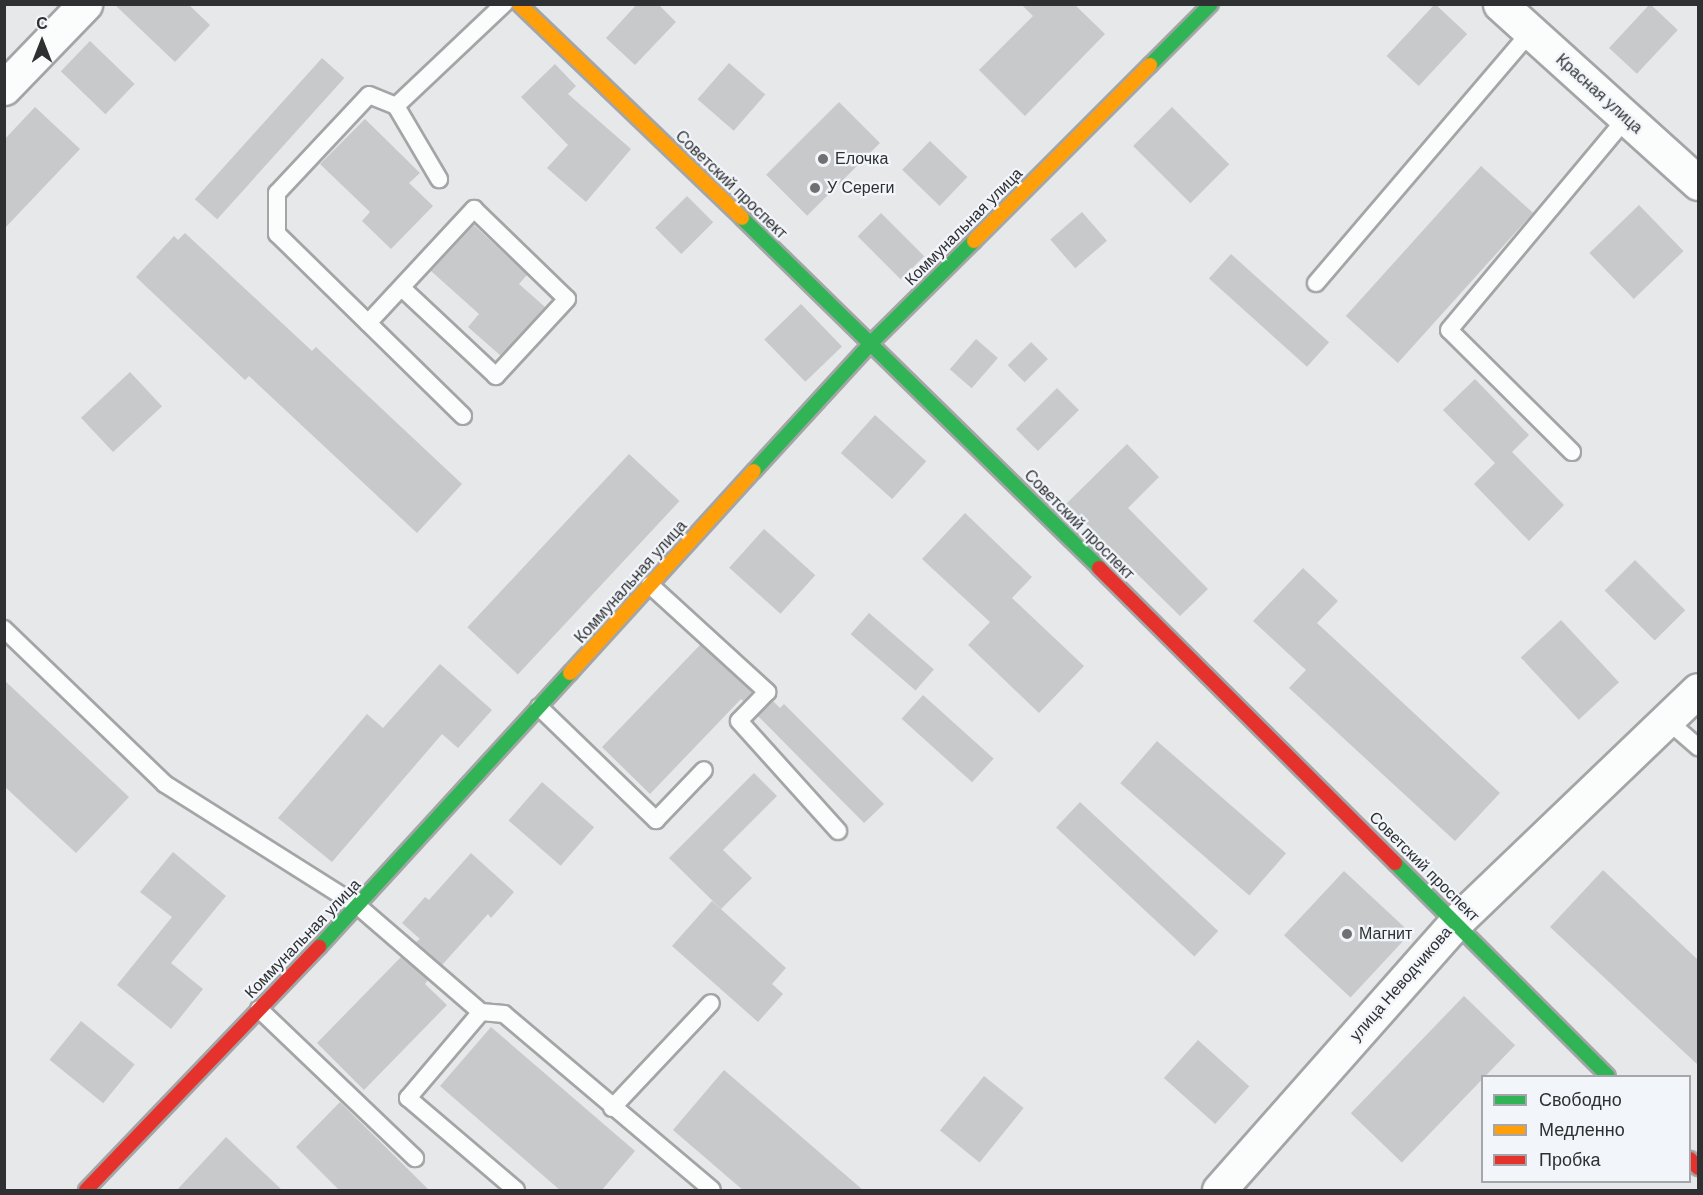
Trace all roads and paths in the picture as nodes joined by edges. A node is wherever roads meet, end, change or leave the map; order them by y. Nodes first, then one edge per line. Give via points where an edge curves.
1 (86, 4) edge
2 (504, 4) edge
3 (519, 4) edge
4 (1211, 4) edge
5 (1500, 4) edge
6 (1530, 32) junction
7 (4, 88) edge
8 (396, 106) junction
9 (1626, 118) junction
10 (439, 179) dead end
11 (1698, 183) edge
12 (1316, 283) dead end
13 (402, 288) junction
14 (368, 323) junction
15 (872, 342) junction
16 (463, 416) dead end
17 (1572, 452) dead end
18 (650, 585) junction
19 (4, 629) edge
20 (1698, 690) edge
21 (538, 707) junction
22 (1668, 721) junction
23 (1698, 747) edge
24 (704, 770) dead end
25 (838, 831) dead end
26 (358, 906) junction
27 (1456, 922) junction
28 (711, 1003) dead end
29 (259, 1009) junction
30 (481, 1012) junction
31 (1606, 1075) edge
32 (612, 1108) junction
33 (415, 1158) dead end
34 (86, 1191) edge
35 (516, 1191) edge
36 (712, 1191) edge
37 (1219, 1191) edge

1 - 7 street
2 - 8 lane
3 - 15 street, Советский проспект
4 - 15 street, Коммунальная улица
5 - 6 street, Красная улица
6 - 9 street, Красная улица
6 - 12 lane
8 - 10 lane
8 - 14 lane via 369,95 277,194 277,234
9 - 11 street, Красная улица
9 - 17 lane via 1449,330
13 - 13 lane via 496,376 567,298 474,209
13 - 14 lane
14 - 16 lane
15 - 18 street, Коммунальная улица
15 - 27 street, Советский проспект
18 - 21 street, Коммунальная улица
18 - 25 lane via 767,692 739,721
19 - 26 lane via 165,784
20 - 22 street, улица Неводчикова
21 - 24 lane via 656,820
21 - 26 street, Коммунальная улица
22 - 23 lane
22 - 27 street, улица Неводчикова
26 - 29 street, Коммунальная улица
26 - 30 lane
27 - 31 street, Советский проспект
27 - 37 street, улица Неводчикова
28 - 32 lane
29 - 33 lane
29 - 34 street, Коммунальная улица
30 - 32 lane via 504,1014
30 - 35 lane via 408,1098
32 - 36 lane

